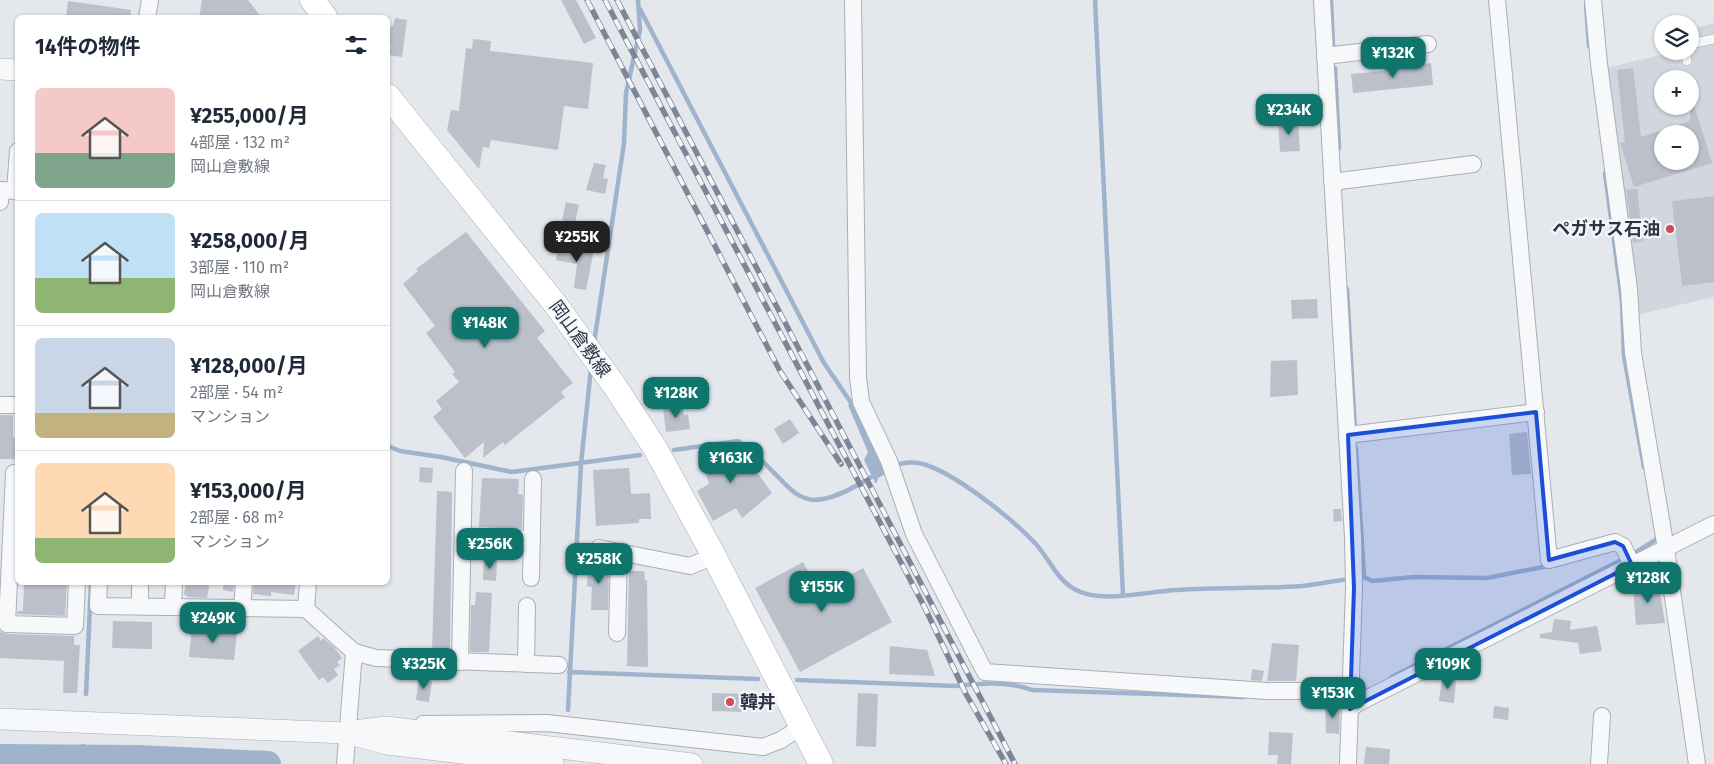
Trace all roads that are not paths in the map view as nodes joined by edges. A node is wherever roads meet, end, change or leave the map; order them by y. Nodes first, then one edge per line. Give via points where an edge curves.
1 (150, 0) edge
2 (312, 0) edge
3 (853, 0) edge
4 (1322, 0) edge
5 (1497, 0) edge
6 (1593, 0) edge
7 (148, 15) edge
8 (324, 15) edge
9 (1714, 39) edge
10 (1699, 42) edge
11 (1428, 44) dead end
12 (1325, 56) junction
13 (0, 69) edge
14 (15, 70) edge
15 (390, 99) edge
16 (1473, 164) dead end
17 (1332, 182) junction
18 (15, 191) edge
19 (0, 202) edge
20 (0, 405) edge
21 (15, 405) edge
22 (1536, 412) junction
23 (1348, 435) junction
24 (464, 471) dead end
25 (11, 473) edge
26 (533, 479) dead end
27 (1714, 524) edge
28 (463, 537) junction
29 (532, 539) junction
30 (599, 548) dead end
31 (1661, 551) junction
32 (619, 552) junction
33 (714, 556) junction
34 (1629, 559) junction
35 (531, 578) dead end
36 (77, 585) edge
37 (99, 585) edge
38 (140, 585) edge
39 (174, 585) edge
40 (244, 585) edge
41 (308, 585) edge
42 (140, 606) junction
43 (173, 606) junction
44 (527, 606) dead end
45 (242, 609) junction
46 (306, 609) junction
47 (617, 633) dead end
48 (354, 652) junction
49 (460, 662) junction
50 (526, 664) junction
51 (559, 665) dead end
52 (1351, 698) junction
53 (1602, 716) dead end
54 (0, 719) edge
55 (802, 726) junction
56 (386, 727) junction
57 (346, 733) junction
58 (345, 764) edge
59 (553, 764) edge
60 (692, 764) edge
61 (821, 764) edge
62 (1348, 764) edge
63 (1598, 764) edge
64 (1697, 764) edge

1 - 7 street
2 - 8 main road
3 - 52 street via 858,377 861,402 890,467 914,534 985,672 1267,691 1341,691
4 - 12 street
5 - 22 street
6 - 31 street via 1629,288 1634,353
9 - 10 lane
11 - 12 street
12 - 17 street
13 - 14 street
15 - 33 main road, 岡山倉敷線 via 604,371 655,448
16 - 17 street
17 - 23 street
18 - 19 street via 1,190
20 - 21 street
22 - 23 street
22 - 34 street via 1549,560 1615,542 1623,546
23 - 52 street via 1354,578
24 - 28 street
25 - 36 street via 7,624 75,626
26 - 29 street
27 - 31 street
28 - 29 street
28 - 49 street
29 - 35 street
30 - 32 street
31 - 34 street
31 - 64 street
32 - 33 street via 690,566
32 - 47 street
33 - 55 main road, 岡山倉敷線
34 - 52 street via 1358,703
37 - 42 street via 98,606
38 - 42 street
39 - 43 street
40 - 45 street
41 - 46 street
42 - 43 street
43 - 45 street
44 - 50 street
45 - 46 street
46 - 48 street
48 - 49 street via 376,658
48 - 57 street
49 - 50 street
50 - 51 street
52 - 62 street
53 - 63 street
54 - 57 street
55 - 56 street via 782,740 763,747 548,722
55 - 61 main road, 岡山倉敷線
56 - 57 street
56 - 60 street
57 - 58 street
57 - 59 street via 387,744

